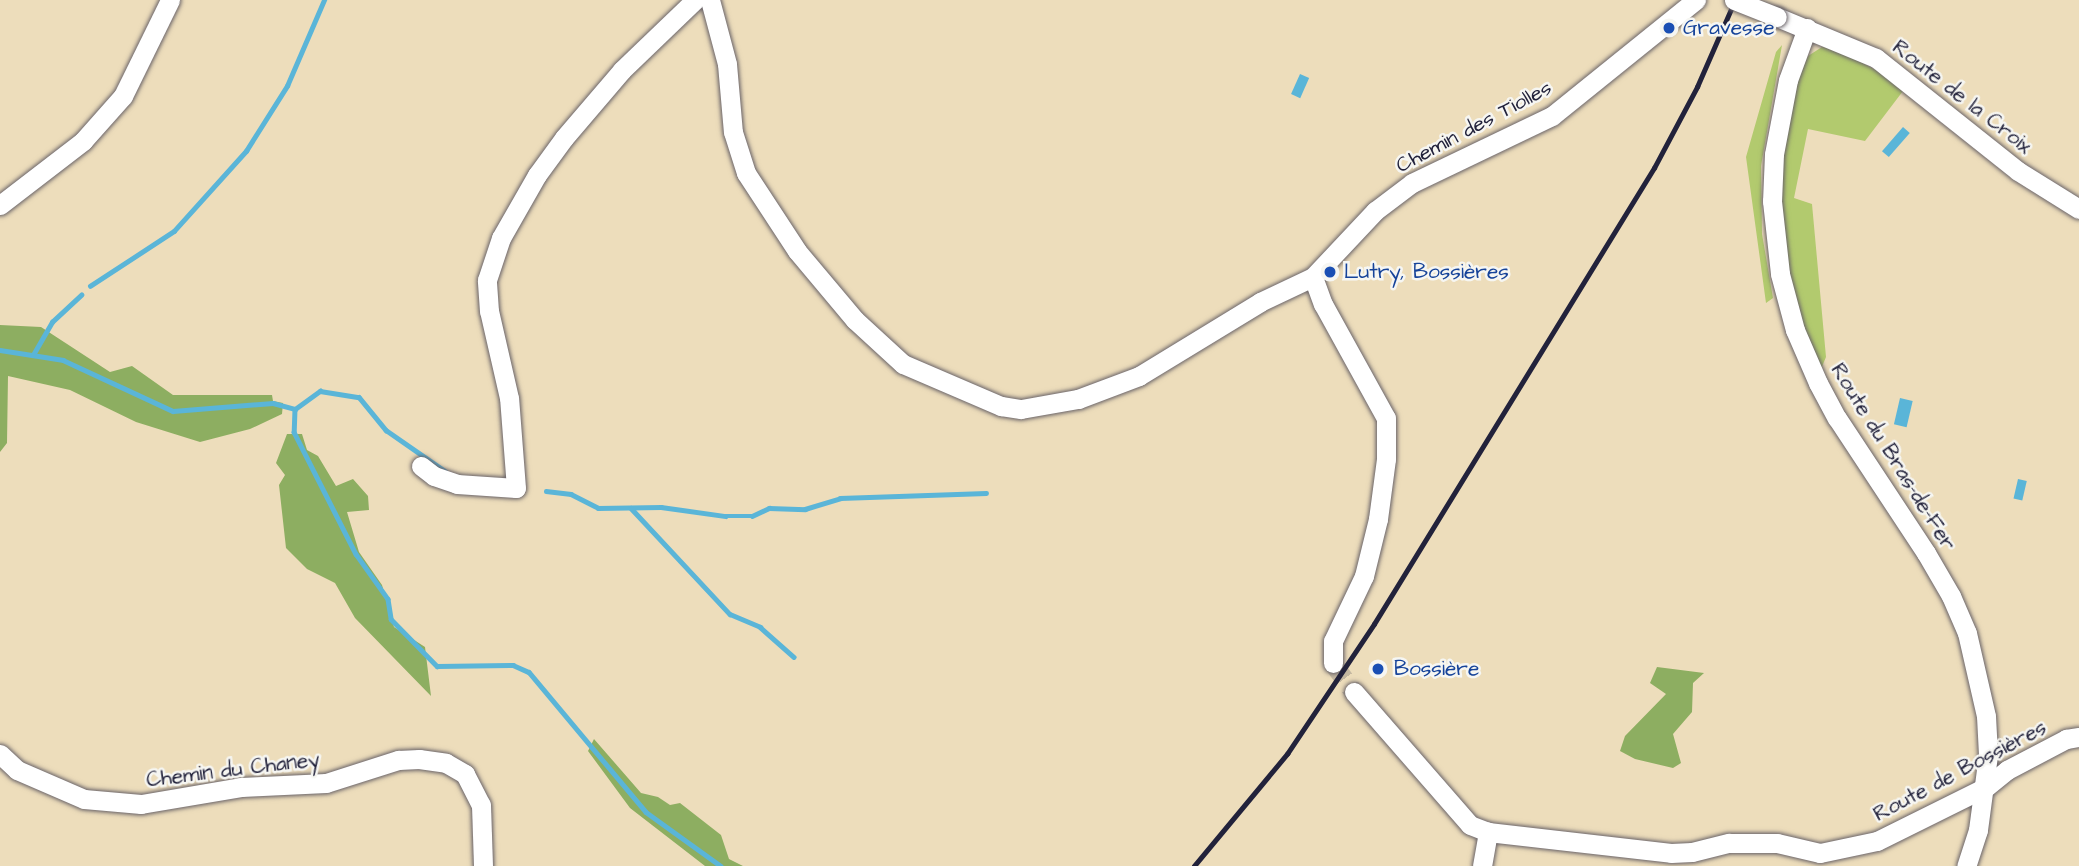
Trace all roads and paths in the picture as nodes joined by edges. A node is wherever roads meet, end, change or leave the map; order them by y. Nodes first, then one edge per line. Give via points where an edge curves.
1 (170, 0) edge
2 (695, 0) edge
3 (710, 0) edge
4 (1696, 0) edge
5 (1734, 0) edge
6 (1807, 28) junction
7 (0, 205) edge
8 (2079, 209) edge
9 (1313, 277) junction
10 (421, 466) dead end
11 (1333, 663) dead end
12 (1354, 692) tunnel mouth
13 (2079, 737) edge
14 (0, 754) edge
15 (1986, 787) junction
16 (1488, 832) junction
17 (1671, 853) junction
18 (483, 866) edge
19 (1482, 866) edge
20 (1645, 866) edge
21 (1966, 866) edge

1 - 7 street via 122,96 83,141
2 - 10 street via 622,70 564,138 501,239 487,280 488,301 509,398 516,488 457,484
3 - 9 street via 727,64 733,132 746,173 797,251 855,320 903,364 1001,406 1021,409 1078,399 1139,376 1249,308
4 - 9 street, Chemin des Tiolles via 1552,116 1412,183 1375,211
5 - 6 street, Route de la Croix, bridge
6 - 8 street, Route de la Croix via 1876,58 2018,172
6 - 15 street, Route du Bras-de-Fer via 1788,80 1774,154 1772,201 1780,274 1795,330 1836,418 1926,553 1967,633 1986,716
9 - 11 street via 1385,418 1386,459 1378,519 1364,576 1333,641
12 - 16 street, Route de Bossières via 1470,825
13 - 15 street, Route de Bossières via 2007,770
14 - 18 street, Chemin du Chaney via 17,771 83,799 141,804 229,789 326,783 398,760 446,763 465,774 481,805
15 - 17 street, Route de Bossières via 1877,841 1820,852 1777,843 1729,843
15 - 21 street, Route du Bras-de-Fer
16 - 17 street, Route de Bossières
16 - 19 street
17 - 20 street

